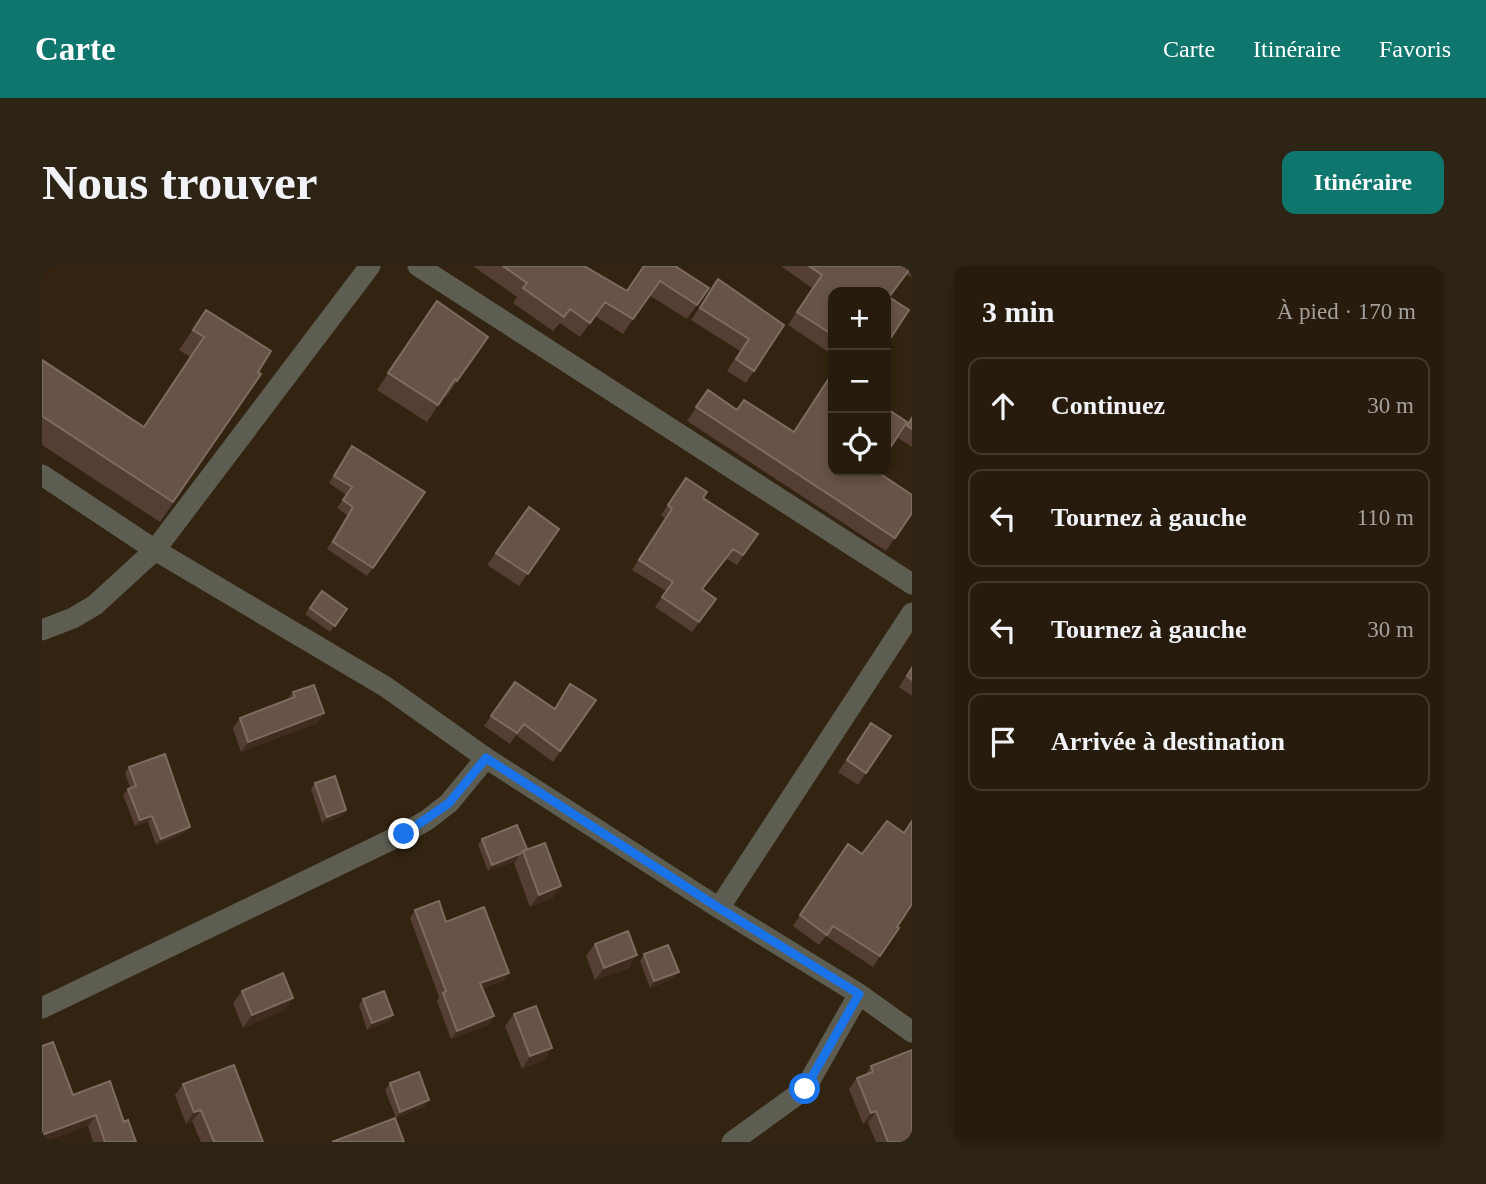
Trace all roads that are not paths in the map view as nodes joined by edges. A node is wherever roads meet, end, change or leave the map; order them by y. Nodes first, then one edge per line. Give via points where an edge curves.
1 (370, 266) edge
2 (418, 266) edge
3 (42, 475) edge
4 (155, 550) junction
5 (912, 584) edge
6 (912, 613) edge
7 (42, 630) edge
8 (486, 758) junction
9 (719, 908) junction
10 (859, 994) junction
11 (42, 1008) edge
12 (912, 1032) edge
13 (732, 1142) edge

1 - 4 street
2 - 5 street
3 - 4 street
4 - 7 street via 94,605
4 - 8 street via 386,687
6 - 9 street
8 - 9 street
8 - 11 street via 449,803 404,834
9 - 10 street
10 - 12 street
10 - 13 street via 805,1089

